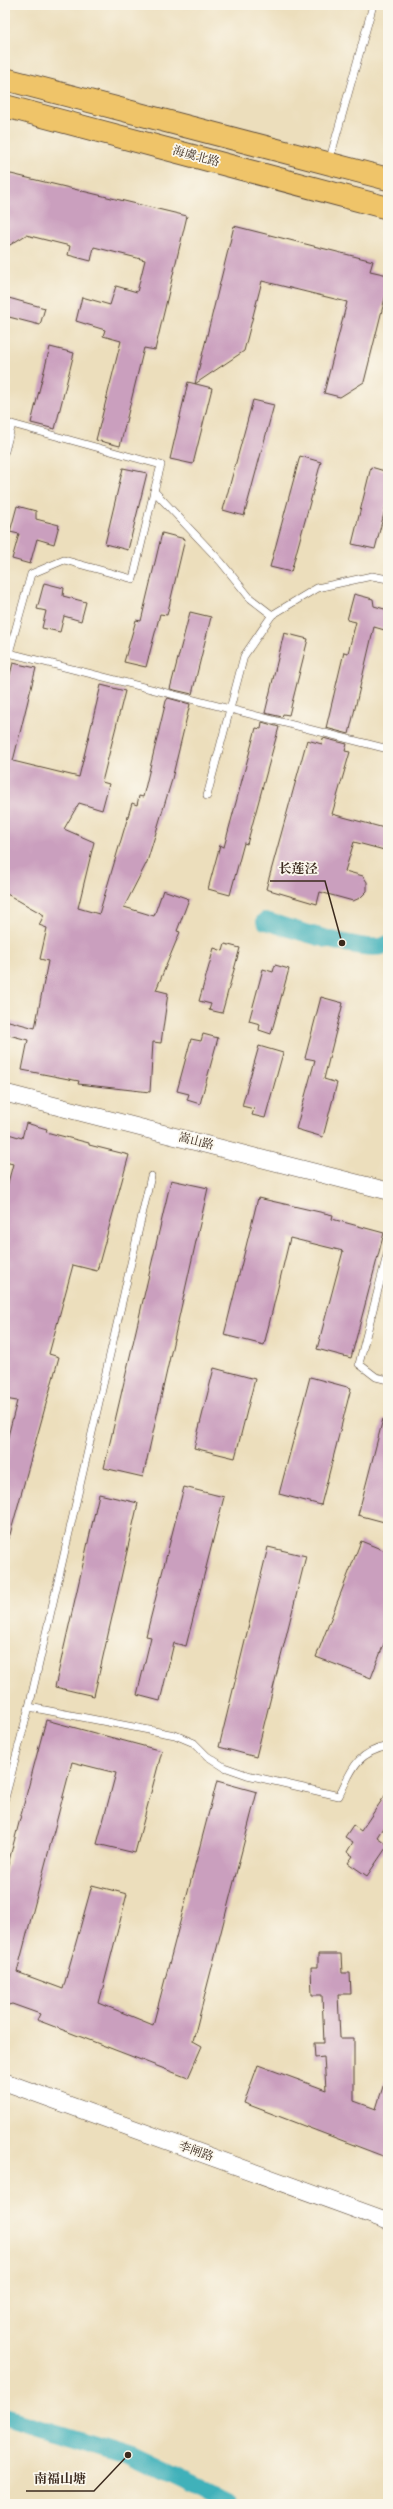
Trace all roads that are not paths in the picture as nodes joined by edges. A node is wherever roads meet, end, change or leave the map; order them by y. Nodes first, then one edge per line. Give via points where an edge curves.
1 (373, 5) edge
2 (5, 79) edge
3 (5, 106) edge
4 (328, 164) junction
5 (388, 179) edge
6 (388, 208) edge
7 (5, 451) edge
8 (154, 491) junction
9 (388, 579) edge
10 (272, 615) junction
11 (7, 653) edge
12 (230, 709) junction
13 (388, 749) edge
14 (207, 796) dead end
15 (5, 1093) edge
16 (151, 1176) dead end
17 (388, 1191) edge
18 (388, 1251) edge
19 (388, 1380) edge
20 (29, 1707) junction
21 (388, 1746) edge
22 (5, 1798) edge
23 (5, 2082) edge
24 (388, 2221) edge

1 - 4 lane
2 - 4 main road
3 - 6 main road, 海虞北路
4 - 5 main road
7 - 8 lane via 12,424 161,466
8 - 10 lane via 222,562 250,598
8 - 11 lane via 133,579 64,560 30,574
9 - 10 lane via 372,576 317,588
10 - 12 lane via 244,656
11 - 12 lane
12 - 13 lane
12 - 14 lane
15 - 17 street, 嵩山路
16 - 20 lane
18 - 19 lane via 358,1364 376,1377
20 - 21 lane via 175,1735 194,1743 207,1756 224,1767 247,1775 339,1796 352,1768 362,1755
20 - 22 lane
23 - 24 street, 李闸路

